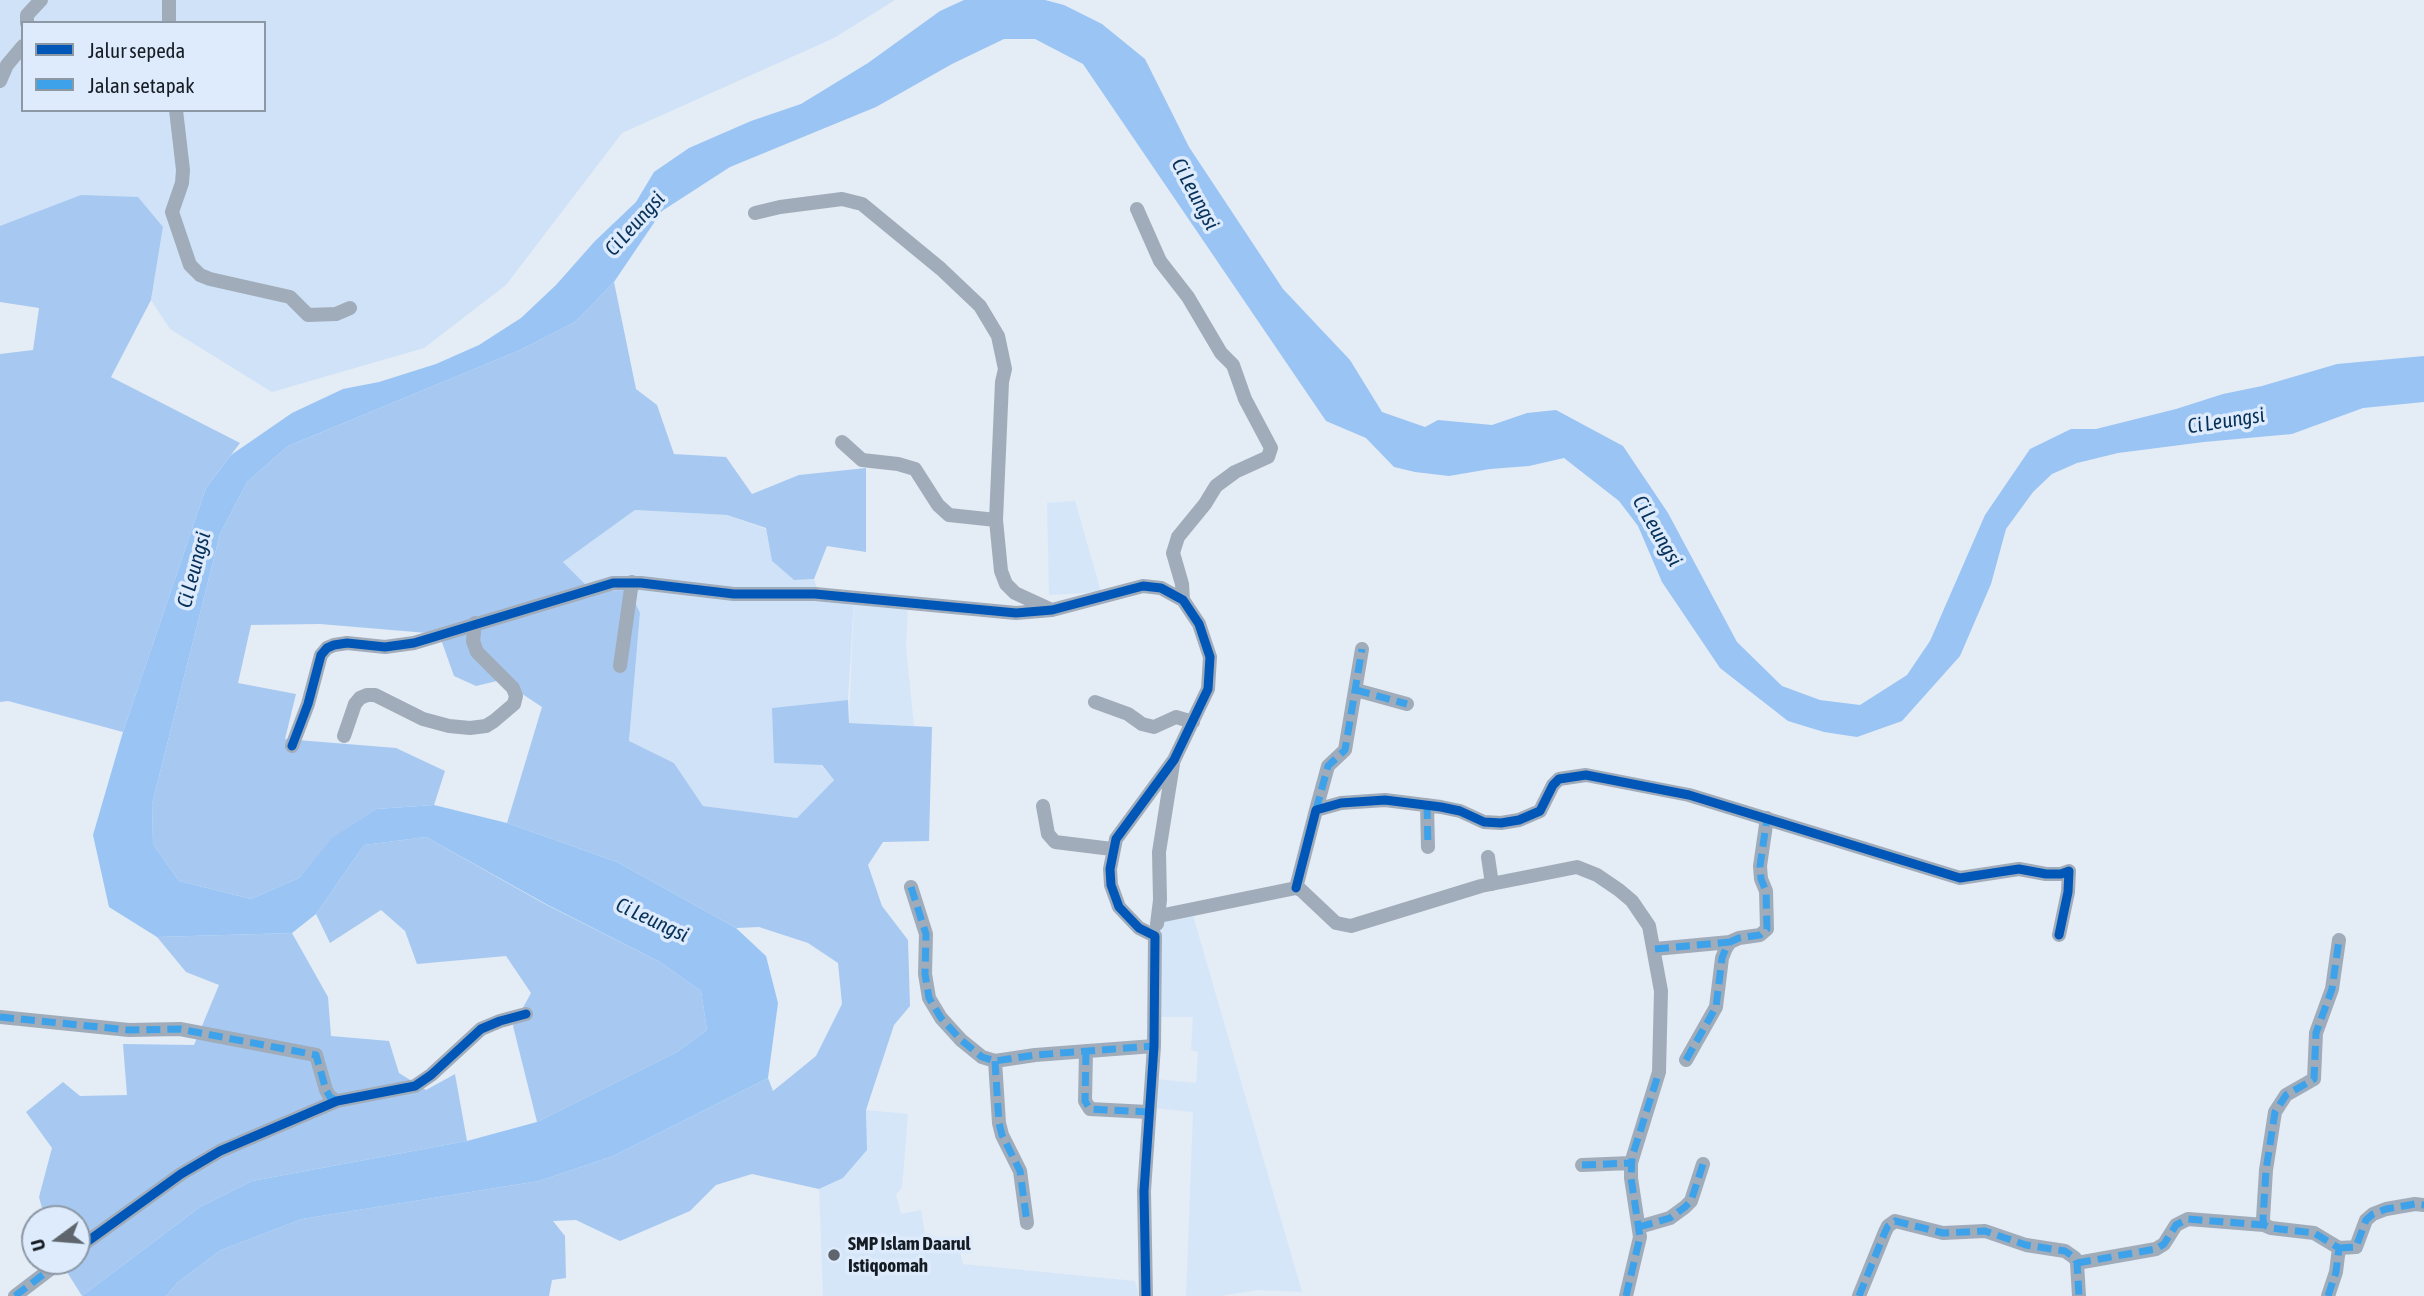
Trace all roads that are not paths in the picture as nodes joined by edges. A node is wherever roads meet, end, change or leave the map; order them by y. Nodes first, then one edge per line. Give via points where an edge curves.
1 (41, 0) edge
2 (169, 0) edge
3 (27, 21) edge
4 (169, 21) edge
5 (21, 48) edge
6 (0, 81) edge
7 (176, 112) edge
8 (1137, 209) dead end
9 (755, 213) dead end
10 (350, 308) dead end
11 (842, 442) dead end
12 (996, 520) junction
13 (632, 582) junction
14 (1183, 600) junction
15 (1052, 610) junction
16 (475, 623) junction
17 (1362, 649) dead end
18 (620, 666) dead end
19 (1356, 690) junction
20 (1095, 702) dead end
21 (1407, 704) dead end
22 (1193, 722) junction
23 (344, 736) dead end
24 (292, 746) dead end
25 (1174, 760) junction
26 (1043, 806) dead end
27 (1427, 806) junction
28 (1316, 810) junction
29 (1767, 818) junction
30 (1428, 848) dead end
31 (1112, 849) junction
32 (1488, 857) dead end
33 (1492, 884) junction
34 (911, 887) dead end
35 (1296, 888) junction
36 (1158, 916) junction
37 (2059, 935) dead end
38 (1155, 936) junction
39 (2339, 940) dead end
40 (1730, 942) junction
41 (1655, 949) junction
42 (526, 1014) dead end
43 (0, 1017) edge
44 (1154, 1046) junction
45 (1086, 1051) junction
46 (1686, 1060) dead end
47 (995, 1061) junction
48 (337, 1101) junction
49 (1148, 1112) junction
50 (1631, 1163) junction
51 (1703, 1164) dead end
52 (1582, 1165) dead end
53 (2424, 1205) edge
54 (1027, 1223) dead end
55 (2264, 1225) junction
56 (1639, 1227) junction
57 (91, 1239) edge
58 (2339, 1248) junction
59 (2077, 1263) junction
60 (43, 1275) edge
61 (15, 1296) edge
62 (1146, 1296) edge
63 (1626, 1296) edge
64 (1859, 1296) edge
65 (2080, 1296) edge
66 (2328, 1296) edge

1 - 3 street
2 - 4 street
5 - 6 street
7 - 10 street via 183,170 172,212 190,265 210,279 290,297 308,315 337,314
8 - 14 street via 1156,254 1233,365 1271,448 1268,457 1216,486 1178,537 1173,553
9 - 12 street via 842,199 862,204 980,306 998,336 1005,369
11 - 12 street via 862,460 915,469 949,515
12 - 15 street via 1006,584
13 - 15 street via 710,592 815,594 1016,613
13 - 16 street via 614,583
13 - 18 street
14 - 15 street via 1143,586
14 - 22 street via 1199,624 1210,657 1208,689
16 - 23 street via 477,652 513,688 514,704 486,726 470,728 424,719 367,695 355,704
16 - 24 street via 399,646 347,643 327,648
17 - 19 street
19 - 21 street
19 - 28 street via 1345,750 1328,766
20 - 22 street via 1154,727 1176,717
22 - 25 street
25 - 31 street
25 - 36 street via 1159,852
26 - 31 street via 1048,834 1055,842
27 - 28 street via 1385,800
27 - 29 street via 1460,811 1484,822 1510,821 1540,811 1559,779 1586,775 1689,795
27 - 30 street
28 - 35 street
29 - 37 street via 1961,878 2019,869 2046,874 2069,871
29 - 40 street via 1760,866 1767,929
31 - 38 street via 1114,897 1139,928
32 - 33 street
33 - 35 street via 1345,926
33 - 41 street via 1567,867 1585,869 1632,901 1649,926
34 - 47 street via 924,927 926,989 933,1005 961,1040
35 - 36 street
36 - 38 street
38 - 44 street
39 - 55 street via 2332,989 2316,1033 2314,1079 2286,1095 2275,1112
40 - 41 street
40 - 46 street via 1722,958 1716,1007
41 - 50 street via 1661,991 1660,1072
42 - 48 street via 481,1029 415,1086
43 - 48 street via 129,1030 189,1030 316,1055 330,1097
44 - 45 street
44 - 49 street
45 - 47 street
45 - 49 street via 1085,1101 1090,1109
47 - 54 street via 999,1122 1020,1171
48 - 57 street via 220,1151
49 - 62 street
50 - 52 street
50 - 56 street
51 - 56 street via 1685,1208 1670,1218
53 - 58 street via 2373,1214 2356,1247
55 - 58 street via 2314,1233
55 - 59 street via 2188,1219 2176,1225 2156,1249
56 - 63 street
58 - 66 street
59 - 64 street via 2065,1251 2026,1245 1985,1231 1943,1233 1895,1221 1885,1232
59 - 65 street
60 - 61 street

